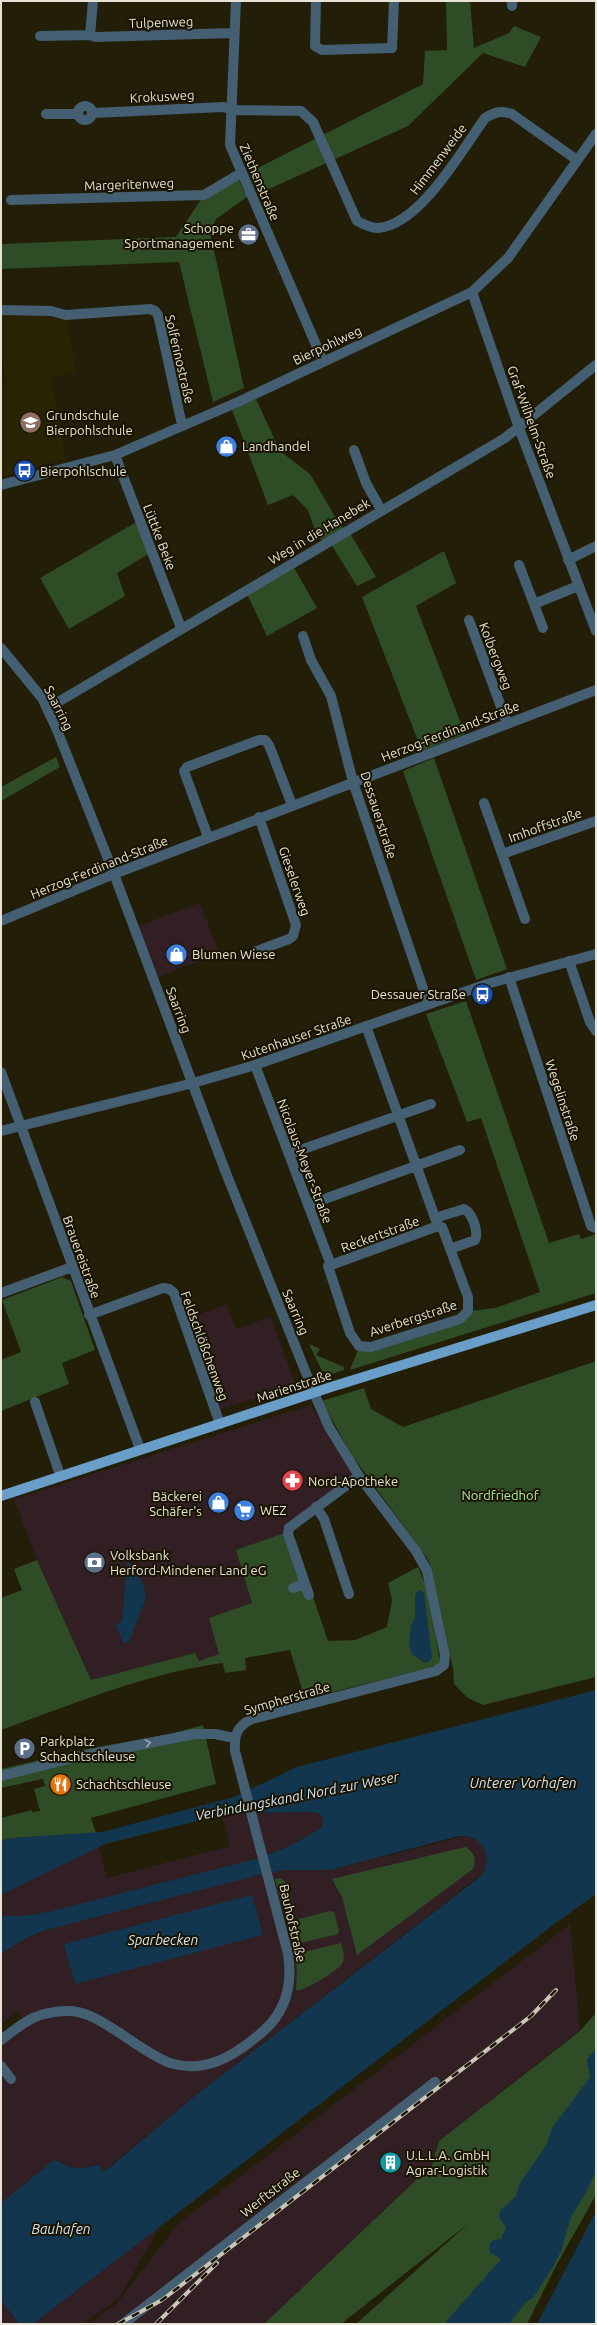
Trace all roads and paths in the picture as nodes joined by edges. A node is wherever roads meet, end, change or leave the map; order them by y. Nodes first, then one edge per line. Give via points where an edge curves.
1 (93, 1) edge
2 (236, 1) edge
3 (316, 1) edge
4 (394, 1) edge
5 (234, 33) junction
6 (90, 35) junction
7 (40, 36) dead end
8 (231, 110) junction
9 (46, 114) dead end
10 (596, 134) edge
11 (577, 160) junction
12 (241, 173) junction
13 (12, 200) dead end
14 (472, 292) junction
15 (1, 310) edge
16 (323, 361) junction
17 (596, 365) edge
18 (182, 425) junction
19 (519, 428) junction
20 (354, 450) dead end
21 (115, 455) junction
22 (1, 485) edge
23 (381, 510) junction
24 (596, 546) edge
25 (568, 560) junction
26 (519, 566) dead end
27 (578, 586) junction
28 (534, 604) junction
29 (469, 620) dead end
30 (181, 628) junction
31 (544, 628) dead end
32 (596, 631) edge
33 (303, 636) dead end
34 (1, 648) edge
35 (596, 690) edge
36 (48, 708) junction
37 (507, 723) junction
38 (354, 782) junction
39 (484, 803) dead end
40 (292, 805) junction
41 (259, 817) junction
42 (596, 821) edge
43 (208, 837) junction
44 (502, 854) junction
45 (114, 874) junction
46 (525, 918) dead end
47 (1, 921) edge
48 (254, 952) dead end
49 (596, 954) edge
50 (569, 961) junction
51 (509, 977) junction
52 (428, 1003) junction
53 (366, 1026) junction
54 (596, 1031) edge
55 (255, 1065) junction
56 (1, 1072) edge
57 (193, 1083) junction
58 (431, 1104) dead end
59 (398, 1115) junction
60 (20, 1125) junction
61 (1, 1130) edge
62 (460, 1150) dead end
63 (289, 1154) junction
64 (416, 1166) junction
65 (308, 1205) junction
66 (436, 1222) junction
67 (596, 1228) edge
68 (450, 1249) junction
69 (331, 1265) junction
70 (72, 1267) junction
71 (1, 1293) edge
72 (596, 1305) edge
73 (89, 1315) junction
74 (314, 1393) junction
75 (35, 1402) dead end
76 (220, 1424) junction
77 (140, 1450) junction
78 (60, 1475) junction
79 (358, 1476) junction
80 (1, 1496) edge
81 (316, 1507) junction
82 (304, 1584) junction
83 (293, 1588) dead end
84 (349, 1594) dead end
85 (309, 1595) dead end
86 (444, 1664) joint
87 (234, 1738) junction
88 (1, 1776) edge
89 (1, 2040) edge
90 (1, 2066) edge
91 (11, 2079) dead end
92 (435, 2082) dead end
93 (122, 2324) edge

1 - 6 street
2 - 5 street, Ziethenstraße
3 - 4 street via 314,38 315,46 322,50 392,48
5 - 6 street, Tulpenweg via 96,37
5 - 8 street, Ziethenstraße
6 - 7 street, Tulpenweg
8 - 9 street, Krokusweg via 224,107 92,113 91,118 86,120 78,114
8 - 11 street, Himmenweide via 301,111 313,122 358,221 378,228 400,220 427,200 485,118 494,113 503,111 512,114
8 - 12 street, Ziethenstraße via 230,145
10 - 11 street, Bierpohlweg
11 - 14 street, Bierpohlweg via 508,258
12 - 13 street, Margeritenweg via 204,195
12 - 16 street, Ziethenstraße
14 - 16 street, Bierpohlweg
14 - 19 street, Graf-Wilhelm-Straße
15 - 18 street, Solferinostraße via 51,311 66,315 155,311
16 - 18 street, Bierpohlweg via 238,402
17 - 19 street, Weg in die Hanebek
18 - 21 street, Bierpohlweg
19 - 23 street, Weg in die Hanebek
19 - 25 street, Graf-Wilhelm-Straße
20 - 23 street via 366,483
21 - 22 street, Bierpohlweg
21 - 30 street, Lüttke Beke
23 - 30 street, Weg in die Hanebek
24 - 25 street
25 - 27 street, Graf-Wilhelm-Straße
26 - 28 street
27 - 28 street
27 - 32 street, Graf-Wilhelm-Straße
28 - 31 street
29 - 37 street, Kolbergweg
30 - 36 street, Weg in die Hanebek
33 - 38 street, Dessauerstraße via 311,660 331,696
34 - 36 street, Saarring
35 - 37 street, Herzog-Ferdinand-Straße
36 - 45 street, Saarring
37 - 38 street, Herzog-Ferdinand-Straße
38 - 40 street, Herzog-Ferdinand-Straße
38 - 52 street, Dessauerstraße
39 - 44 street
40 - 41 street, Herzog-Ferdinand-Straße
40 - 43 street via 265,740 187,767 184,771
41 - 43 street, Herzog-Ferdinand-Straße
41 - 48 street, Gieselerweg via 296,925 289,940
42 - 44 street, Imhoffstraße
43 - 45 street, Herzog-Ferdinand-Straße
44 - 46 street
45 - 47 street, Herzog-Ferdinand-Straße
45 - 57 street, Saarring
49 - 50 street, Kutenhauser Straße
50 - 51 street, Kutenhauser Straße
50 - 54 street via 590,1022
51 - 52 street, Kutenhauser Straße
51 - 67 street, Wegelinstraße via 591,1226
52 - 53 street, Kutenhauser Straße
53 - 55 street, Kutenhauser Straße
53 - 59 street
55 - 57 street, Kutenhauser Straße
55 - 63 street, Nicolaus-Meyer-Straße
56 - 60 street, Brauereistraße
57 - 60 street, Kutenhauser Straße
57 - 74 street, Saarring
58 - 59 street
59 - 63 street
59 - 64 street
60 - 61 street, Kutenhauser Straße
60 - 70 street, Brauereistraße
62 - 64 street
63 - 65 street, Nicolaus-Meyer-Straße
64 - 65 street
64 - 66 street
65 - 69 street, Nicolaus-Meyer-Straße
66 - 68 street, Averbergstraße via 442,1226
66 - 68 street, Reckertstraße via 459,1209 464,1209 470,1214 476,1232 475,1240
66 - 69 street, Reckertstraße
68 - 69 street, Averbergstraße via 468,1297 469,1304 465,1316 371,1347 359,1346 352,1338 328,1266
70 - 71 street
70 - 73 street, Brauereistraße
72 - 74 main road, Marienstraße
73 - 76 street, Feldschlößchenweg via 169,1288 174,1293
73 - 77 street, Brauereistraße
74 - 76 main road, Marienstraße
74 - 79 street, Saarring via 329,1427
75 - 78 street
76 - 77 main road, Marienstraße
77 - 78 main road, Marienstraße
78 - 80 main road, Marienstraße
79 - 81 street
79 - 86 street, Saarring via 416,1551 427,1571 443,1642
81 - 82 street via 289,1528 288,1534
81 - 84 street via 324,1519
82 - 83 street
82 - 85 street
86 - 87 street, Sympherstraße via 430,1673 252,1719 240,1726
88 -> 87 street via 77,1757 195,1734 215,1734
87 - 89 street, Bauhofstraße via 291,1970 288,1994 271,2025 231,2056 215,2064 184,2066 168,2062 91,2016 73,2011 45,2013 27,2019
90 - 91 street
92 - 93 street, Werftstraße

